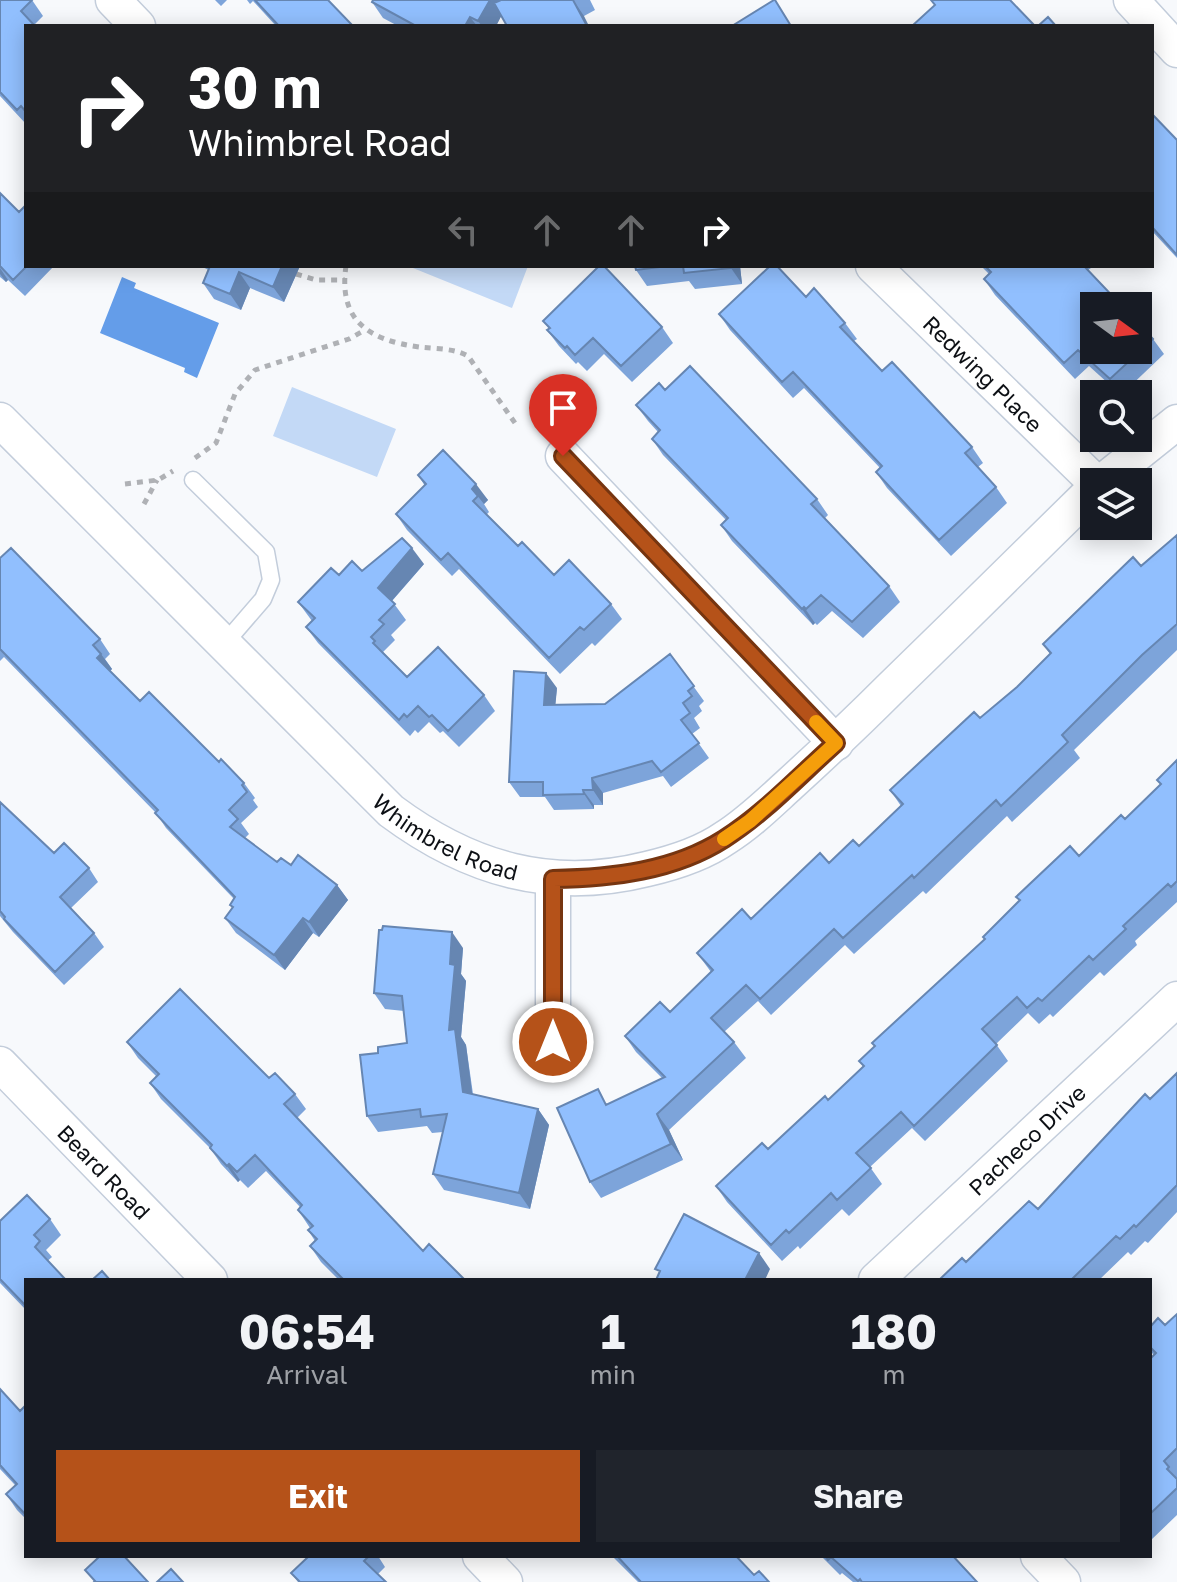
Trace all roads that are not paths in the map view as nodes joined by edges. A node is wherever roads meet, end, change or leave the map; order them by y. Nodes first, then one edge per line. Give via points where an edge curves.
1 (113, 0) edge
2 (1131, 0) edge
3 (136, 24) edge
4 (1153, 24) edge
5 (1154, 25) edge
6 (1177, 50) edge
7 (875, 268) edge
8 (1177, 422) edge
9 (3, 428) edge
10 (563, 456) dead end
11 (1081, 468) edge
12 (1120, 468) edge
13 (193, 480) dead end
14 (1080, 503) edge
15 (225, 643) junction
16 (836, 743) junction
17 (553, 879) junction
18 (1177, 999) edge
19 (553, 1042) dead end
20 (0, 1064) edge
21 (208, 1278) edge
22 (878, 1278) edge
23 (482, 1558) edge
24 (1040, 1558) edge
25 (505, 1582) edge
26 (1063, 1582) edge

1 - 3 street
2 - 4 street
5 - 6 street
7 - 11 street, Redwing Place
8 - 12 street
9 - 15 street, Whimbrel Road
10 - 16 street
13 - 15 lane via 266,552 269,566 271,580 263,599
14 - 16 street, Whimbrel Road
15 - 17 street, Whimbrel Road via 373,794 416,829 488,865
16 - 17 street, Whimbrel Road via 723,840 628,874
17 - 19 street
18 - 22 street, Pacheco Drive
20 - 21 street, Beard Road
23 - 25 street
24 - 26 street

